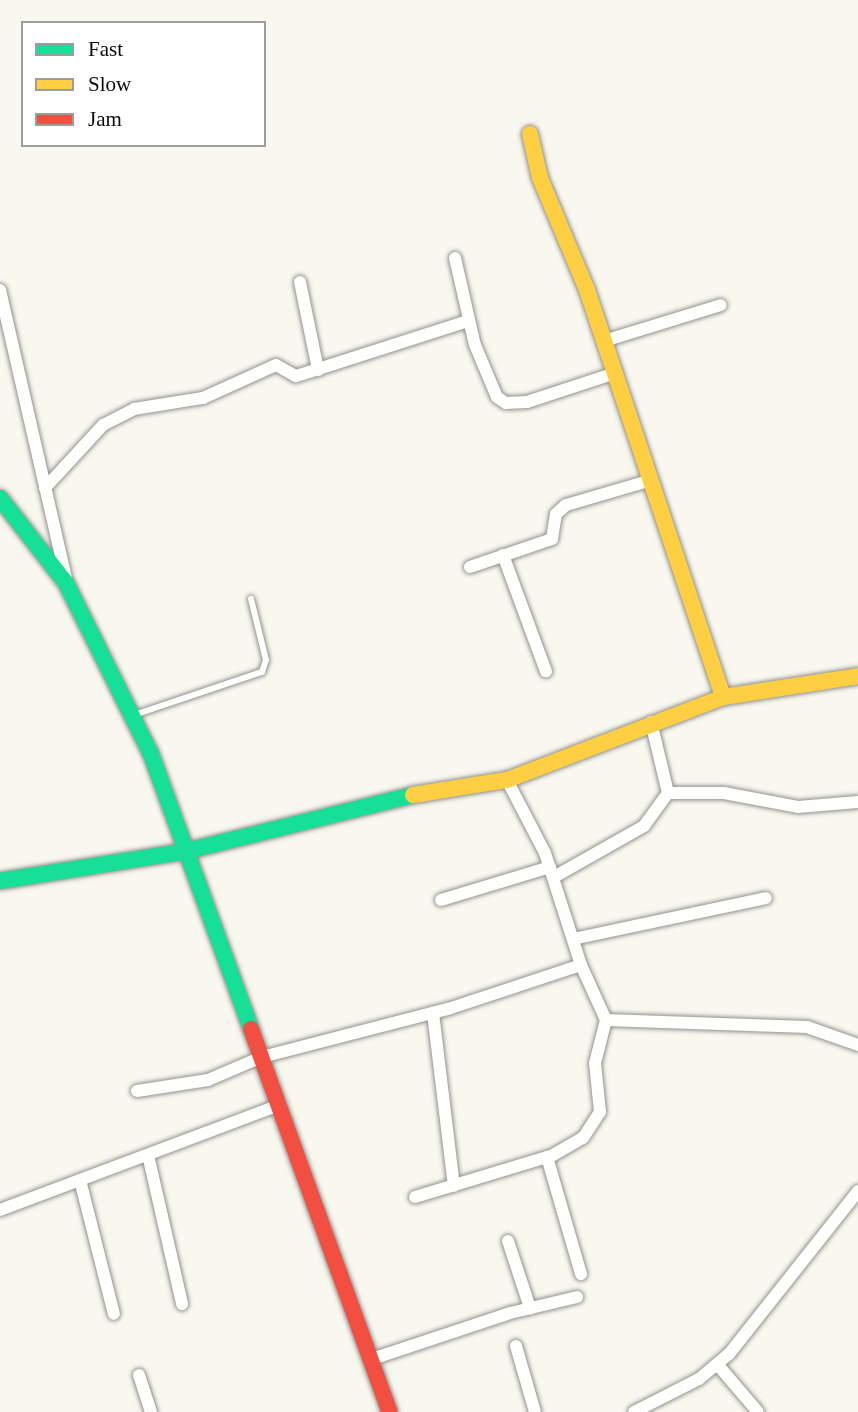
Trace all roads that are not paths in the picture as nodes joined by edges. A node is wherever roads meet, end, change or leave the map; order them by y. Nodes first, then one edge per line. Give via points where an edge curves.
1 (530, 134) dead end
2 (455, 258) dead end
3 (300, 282) dead end
4 (0, 290) edge
5 (721, 305) dead end
6 (468, 321) junction
7 (604, 341) junction
8 (318, 369) junction
9 (615, 373) junction
10 (648, 481) junction
11 (45, 488) junction
12 (0, 498) edge
13 (503, 555) junction
14 (470, 567) dead end
15 (66, 583) junction
16 (251, 599) dead end
17 (546, 671) dead end
18 (858, 676) edge
19 (723, 697) junction
20 (133, 715) junction
21 (651, 722) junction
22 (507, 780) junction
23 (668, 793) junction
24 (858, 802) edge
25 (187, 851) junction
26 (552, 872) junction
27 (0, 881) edge
28 (766, 898) dead end
29 (441, 900) dead end
30 (573, 939) junction
31 (581, 965) junction
32 (433, 1013) junction
33 (606, 1020) junction
34 (858, 1045) edge
35 (262, 1057) junction
36 (137, 1091) dead end
37 (277, 1105) junction
38 (148, 1154) junction
39 (547, 1157) junction
40 (80, 1180) junction
41 (454, 1186) junction
42 (858, 1191) edge
43 (415, 1197) dead end
44 (0, 1210) edge
45 (508, 1241) dead end
46 (581, 1274) dead end
47 (577, 1297) dead end
48 (182, 1304) dead end
49 (530, 1308) junction
50 (114, 1314) dead end
51 (516, 1346) dead end
52 (372, 1359) junction
53 (717, 1364) junction
54 (139, 1375) dead end
55 (151, 1412) edge
56 (390, 1412) edge
57 (535, 1412) edge
58 (634, 1412) edge
59 (758, 1412) edge

1 - 7 street via 546,196
2 - 6 street
3 - 8 street
4 - 11 street
5 - 7 street
6 - 8 street
6 - 9 street via 490,386 506,403 527,402
7 - 9 street
8 - 11 street via 296,376 276,365 203,398 146,405 123,413 103,425
9 - 10 street
10 - 13 street via 566,505 556,514 552,539
10 - 19 street
11 - 15 street
12 - 15 street
13 - 14 street
13 - 17 street
15 - 20 street
16 - 20 lane via 265,660 262,672
18 - 19 street
19 - 21 street
20 - 25 street
21 - 22 street
21 - 23 street
22 - 25 street via 397,798
22 - 26 street
23 - 24 street via 724,793 798,807
23 - 26 street via 643,826
25 - 27 street
25 - 35 street
26 - 29 street
26 - 30 street
28 - 30 street
30 - 31 street
31 - 32 street
31 - 33 street
32 - 35 street
32 - 41 street
33 - 34 street via 807,1027
33 - 39 street via 595,1063 598,1121 570,1148
35 - 36 street via 208,1080
35 - 37 street
37 - 38 street
37 - 52 street
38 - 40 street
38 - 48 street
39 - 41 street
39 - 46 street
40 - 44 street
40 - 50 street
41 - 43 street
42 - 53 street via 752,1329
45 - 49 street
47 - 49 street
49 - 52 street
51 - 57 street
52 - 56 street
53 - 58 street via 664,1400
53 - 59 street
54 - 55 street

